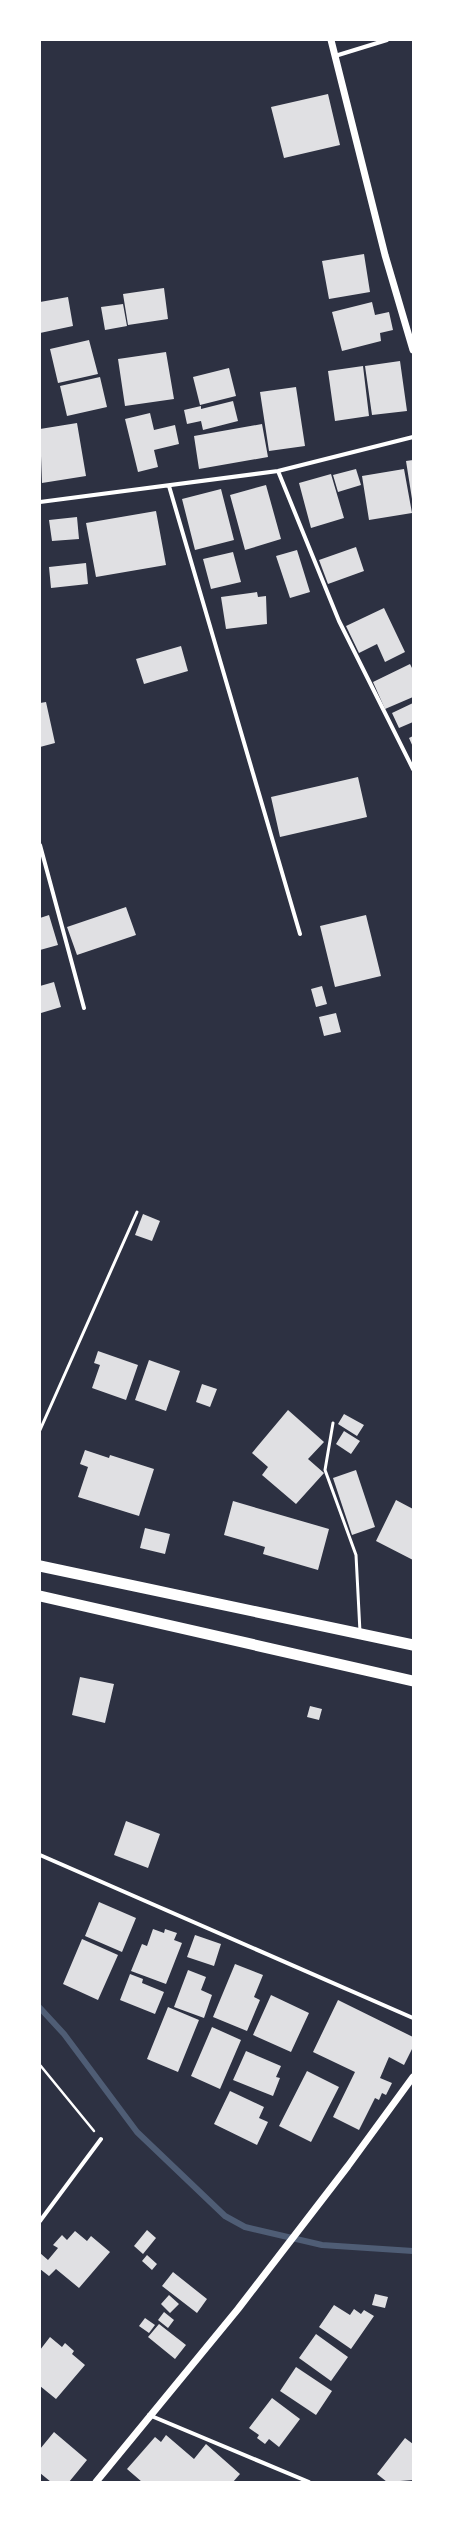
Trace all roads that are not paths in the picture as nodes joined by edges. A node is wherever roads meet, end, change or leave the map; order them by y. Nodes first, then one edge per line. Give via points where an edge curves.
1 (331, 40) edge
2 (387, 40) edge
3 (335, 56) junction
4 (413, 350) edge
5 (413, 438) edge
6 (278, 471) junction
7 (169, 486) junction
8 (40, 502) edge
9 (413, 769) edge
10 (40, 845) edge
11 (300, 934) dead end
12 (84, 1008) dead end
13 (137, 1212) dead end
14 (333, 1423) dead end
15 (40, 1430) edge
16 (40, 1566) edge
17 (40, 1596) edge
18 (360, 1633) junction
19 (413, 1645) edge
20 (413, 1681) edge
21 (40, 1855) edge
22 (413, 2018) edge
23 (413, 2077) edge
24 (101, 2139) road end
25 (40, 2221) edge
26 (149, 2415) junction
27 (96, 2482) edge
28 (309, 2482) edge

1 - 3 street
2 - 3 street
3 - 4 street via 385,255
5 - 6 street
6 - 7 street
6 - 9 street via 339,621
7 - 8 street
7 - 11 street
10 - 12 street
13 - 15 lane
14 - 18 lane via 325,1470 356,1555
16 - 18 highway
17 - 20 highway
18 - 19 highway
21 - 22 street
23 - 26 street via 238,2309
24 - 25 street
26 - 27 street
26 - 28 street

